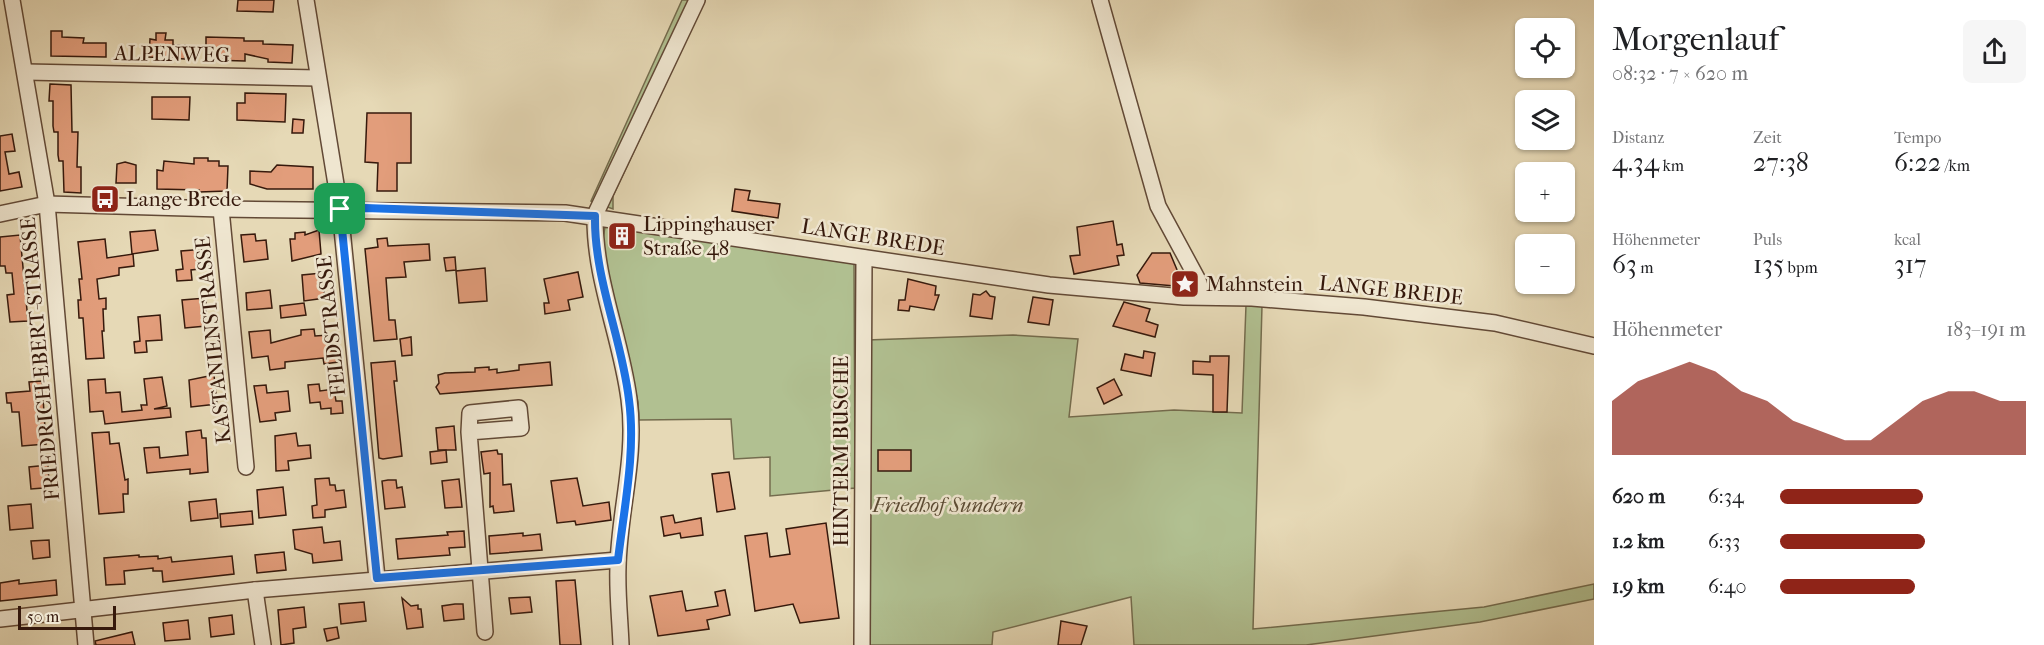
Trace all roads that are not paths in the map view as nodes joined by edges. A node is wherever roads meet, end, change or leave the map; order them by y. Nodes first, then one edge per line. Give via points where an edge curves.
1 (12, 0) edge
2 (306, 0) edge
3 (697, 0) edge
4 (1100, 0) edge
5 (26, 72) junction
6 (318, 78) junction
7 (47, 204) junction
8 (221, 209) junction
9 (340, 209) junction
10 (0, 213) edge
11 (595, 216) junction
12 (864, 258) junction
13 (1203, 296) junction
14 (1594, 346) edge
15 (469, 432) dead end
16 (246, 467) dead end
17 (618, 560) junction
18 (479, 570) junction
19 (377, 578) junction
20 (255, 590) junction
21 (83, 609) junction
22 (0, 619) edge
23 (486, 632) dead end
24 (86, 645) edge
25 (263, 645) edge
26 (621, 645) edge
27 (862, 645) edge

1 - 5 street, FRIEDRICH-EBERT-STRASSE
2 - 6 street, FELDSTRASSE
3 - 11 street
4 - 13 street via 1158,206
5 - 6 street, ALPENWEG
5 - 7 street, FRIEDRICH-EBERT-STRASSE
6 - 9 street, FELDSTRASSE
7 - 8 street, LANGE BREDE
7 - 10 street, LANGE BREDE
7 - 21 street, FRIEDRICH-EBERT-STRASSE
8 - 9 street, LANGE BREDE
8 - 16 street, KASTANIENSTRASSE
9 - 11 street, LANGE BREDE
9 - 19 street, FELDSTRASSE
11 - 12 street, LANGE BREDE
11 - 17 street via 594,239 601,279 629,399 630,450
12 - 13 street, LANGE BREDE via 1097,290
12 - 27 street, HINTERM BUSCHE
13 - 14 street, LANGE BREDE via 1364,307 1495,323
15 - 18 street
17 - 18 street
17 - 26 street
18 - 19 street
18 - 23 street
19 - 20 street
20 - 21 street
20 - 25 street
21 - 22 street
21 - 24 street, FRIEDRICH-EBERT-STRASSE

